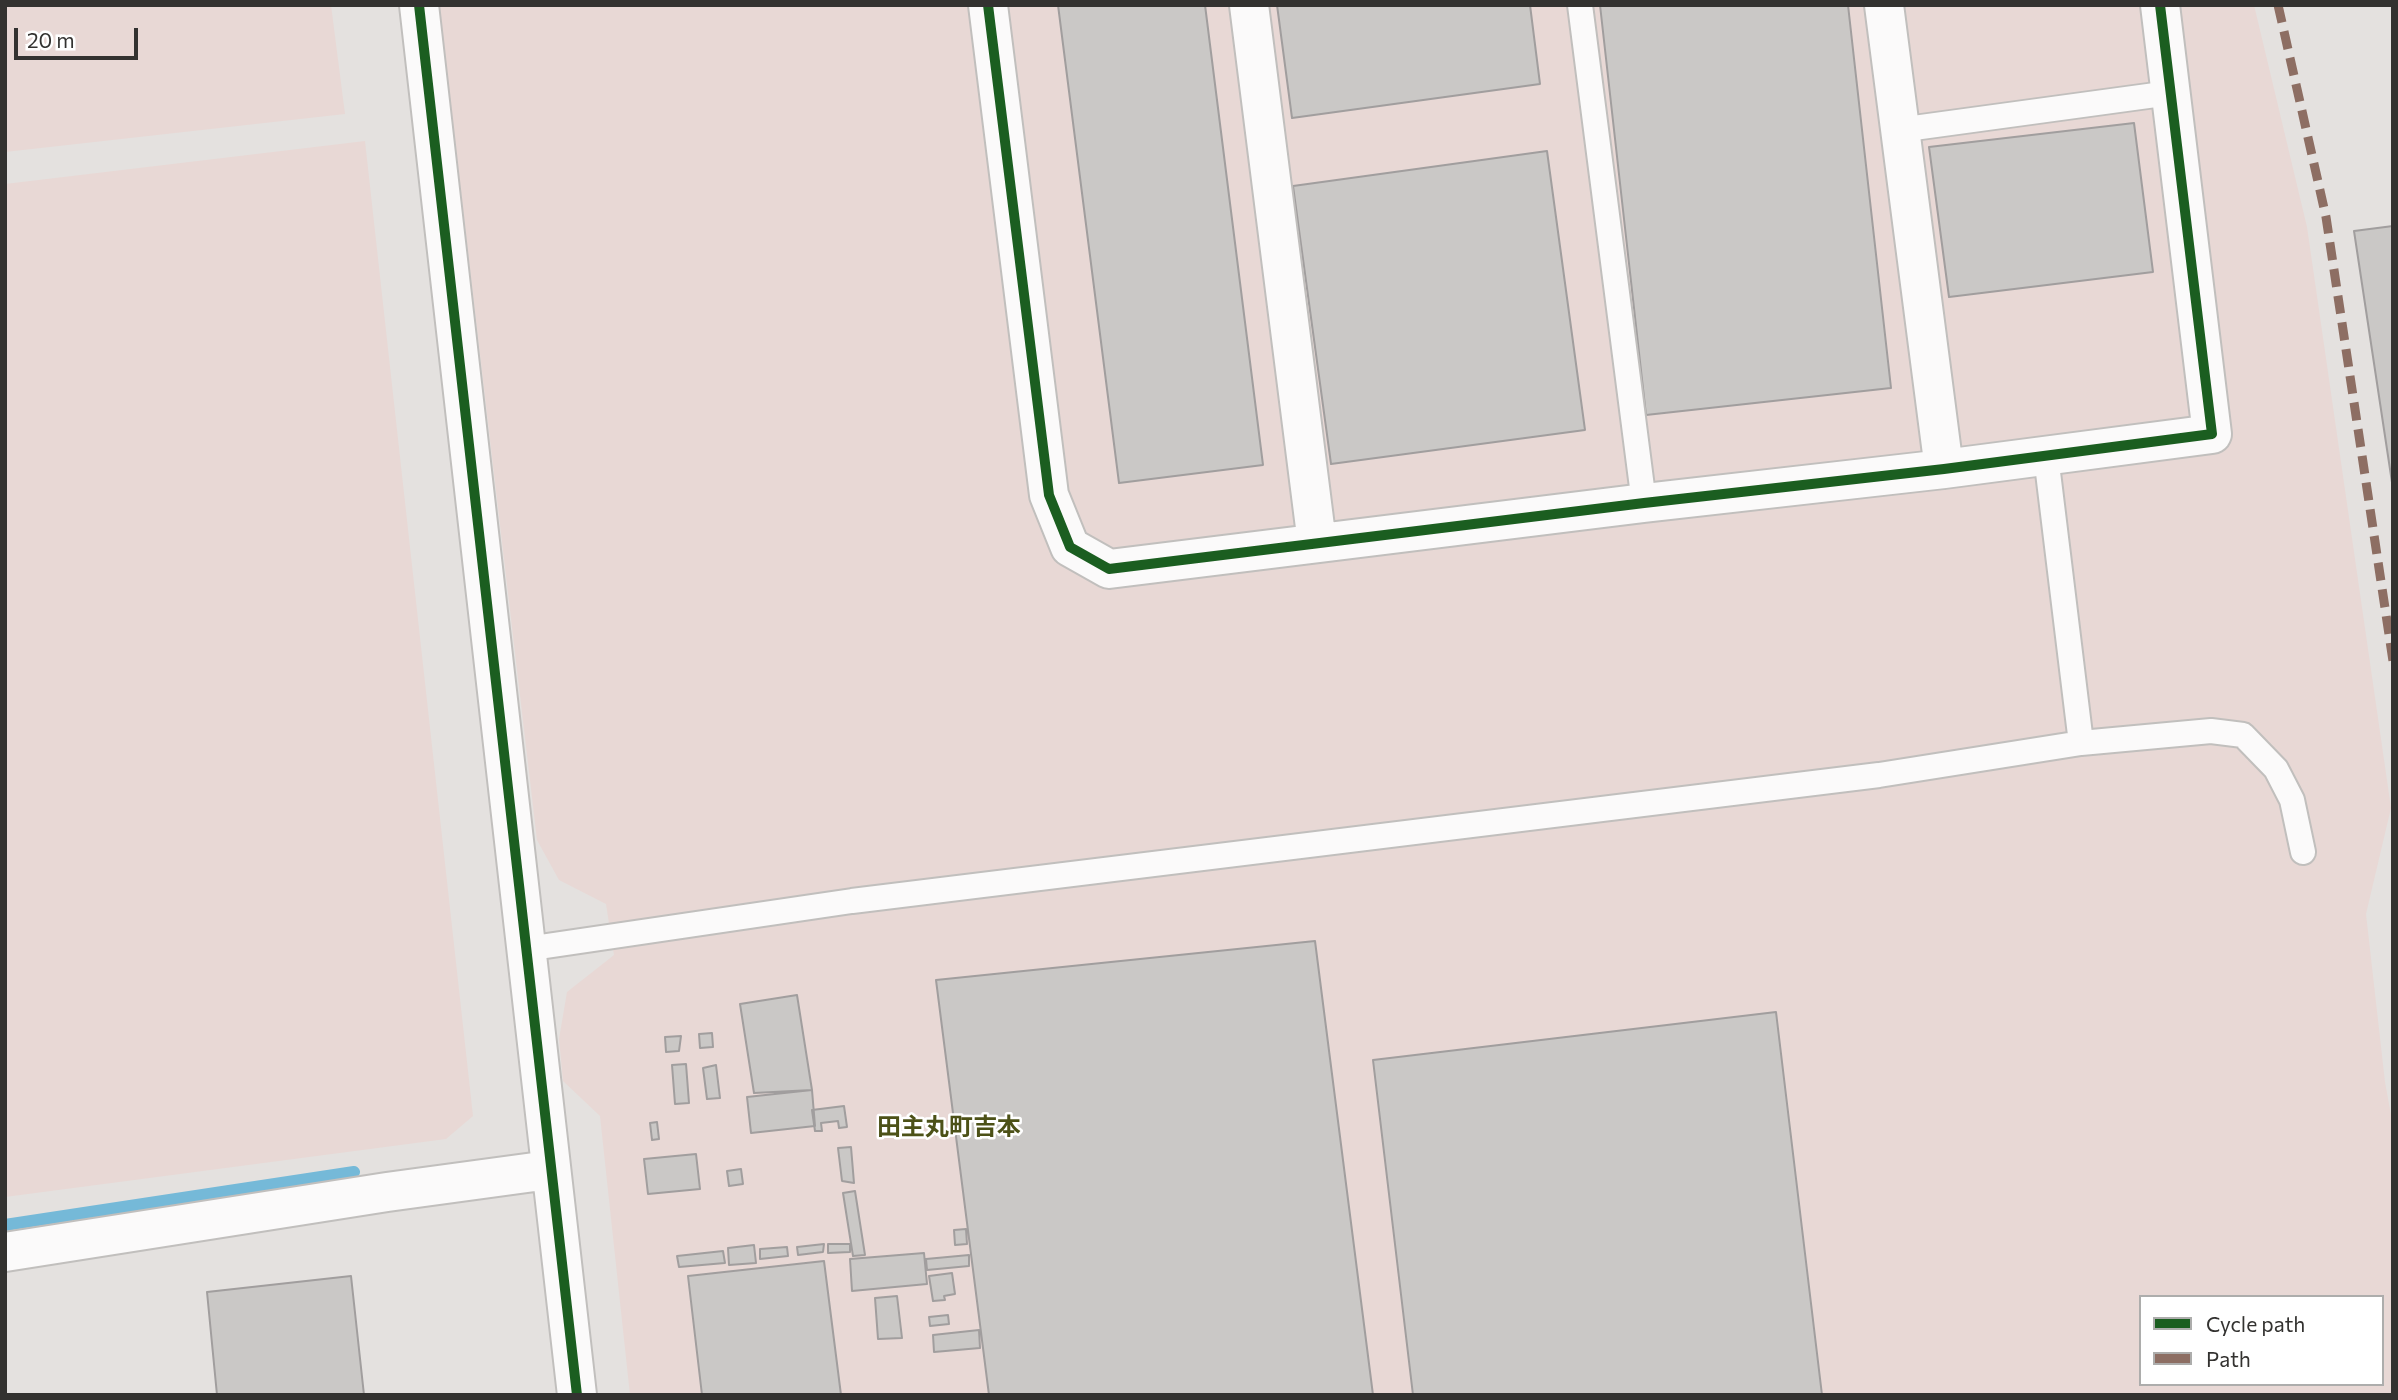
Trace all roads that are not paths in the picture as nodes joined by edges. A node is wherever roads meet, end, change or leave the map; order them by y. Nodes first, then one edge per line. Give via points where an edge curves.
1 (419, 5) edge
2 (988, 5) edge
3 (1249, 5) edge
4 (1580, 5) edge
5 (1884, 5) edge
6 (2160, 5) edge
7 (2170, 93) junction
8 (1899, 131) junction
9 (2046, 456) junction
10 (1944, 469) junction
11 (1644, 503) junction
12 (1317, 543) junction
13 (2081, 743) junction
14 (2303, 852) dead end
15 (526, 950) junction
16 (549, 1170) junction
17 (5, 1252) edge
18 (577, 1395) edge

1 - 15 street
2 - 12 street via 1049,495 1070,547 1109,569
3 - 12 street
4 - 11 lane
5 - 8 street
6 - 7 street
7 - 8 lane
7 - 9 street via 2212,434
8 - 10 street
9 - 10 street
9 - 13 lane
10 - 11 street
11 - 12 street
13 - 14 lane via 2211,732 2243,735 2276,769 2292,800
13 - 15 lane via 1878,775 852,901
15 - 16 street
16 - 17 street
16 - 18 street

